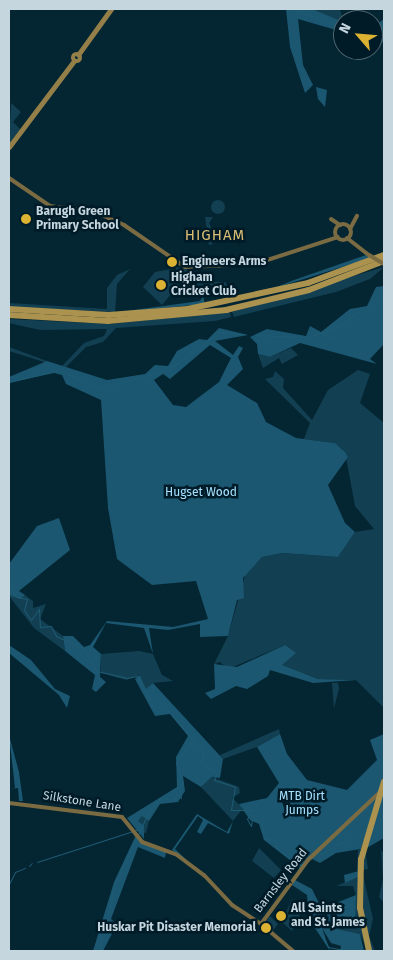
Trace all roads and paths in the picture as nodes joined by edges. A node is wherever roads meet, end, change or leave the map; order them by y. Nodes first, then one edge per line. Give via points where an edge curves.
1 (110, 9) edge
2 (9, 147) edge
3 (9, 178) edge
4 (341, 226) junction
5 (351, 231) junction
6 (337, 235) junction
7 (348, 238) junction
8 (357, 246) junction
9 (384, 255) edge
10 (384, 263) edge
11 (236, 304) junction
12 (9, 309) edge
13 (9, 315) edge
14 (112, 318) junction
15 (384, 782) edge
16 (380, 792) junction
17 (9, 803) edge
18 (364, 812) junction
19 (372, 813) junction
20 (261, 924) junction
21 (293, 951) edge
22 (369, 951) edge

1 - 2 main road via 78,55 80,60 74,60
3 - 6 street via 50,206 95,212 124,226 185,267 248,265 329,242
4 - 5 street
4 - 5 street via 357,216
4 - 6 street
5 - 7 street
5 - 8 street
6 - 7 street
7 - 8 street
8 - 10 street, bridge
9 - 11 highway via 308,283
10 - 11 highway via 309,290
11 - 14 highway
12 - 14 highway
13 - 14 highway
15 - 16 highway, Barnsley Road
16 - 18 street, Barnsley Road
16 - 19 highway
17 - 20 street, Silkstone Lane via 122,817 142,842 177,855 204,875 232,905
18 - 19 street
18 - 20 street, Barnsley Road via 308,860
19 - 22 highway via 360,874 360,908
20 - 21 street, Silkstone Lane

